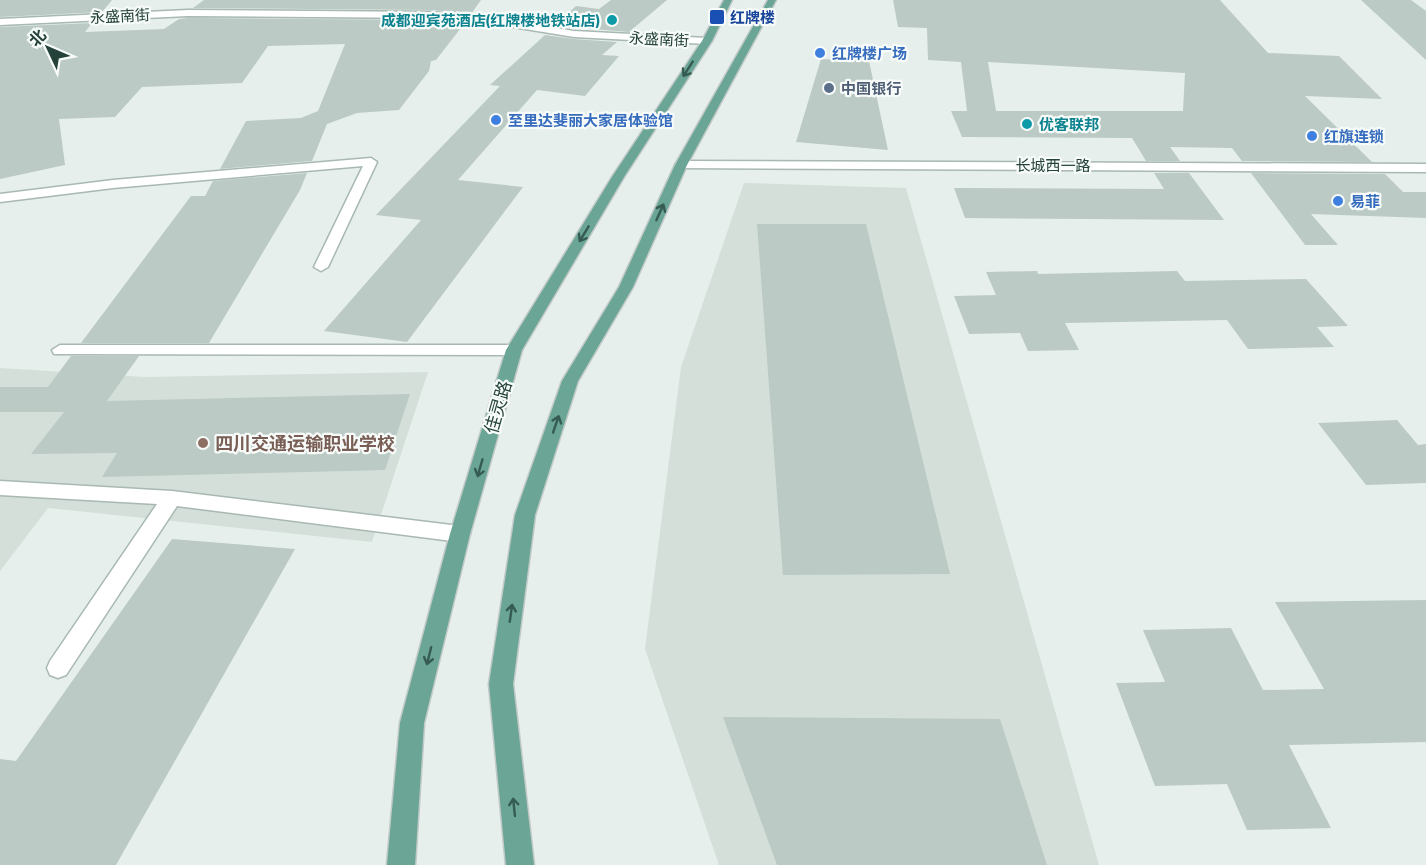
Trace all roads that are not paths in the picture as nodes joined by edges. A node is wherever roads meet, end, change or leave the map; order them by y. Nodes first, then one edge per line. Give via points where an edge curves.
1 (728, 0) edge
2 (772, 0) edge
3 (0, 22) edge
4 (707, 41) junction
5 (681, 165) junction
6 (1426, 168) edge
7 (0, 198) edge
8 (321, 267) dead end
9 (60, 350) dead end
10 (514, 350) junction
11 (0, 488) edge
12 (172, 498) junction
13 (460, 534) junction
14 (58, 668) dead end
15 (401, 865) edge
16 (520, 865) edge

1 - 4 main road, 佳灵路
2 - 5 main road
3 - 4 street, 永盛南街 via 188,13 431,15 574,34
4 -> 10 main road, 佳灵路 via 618,177
5 - 6 street, 长城西一路
16 -> 5 main road via 501,684 525,515 570,381 626,287
7 - 8 street via 113,184 371,162
9 - 10 street
10 -> 13 main road, 佳灵路
11 - 12 street
12 - 13 street
12 - 14 street
13 -> 15 main road, 佳灵路 via 412,723

